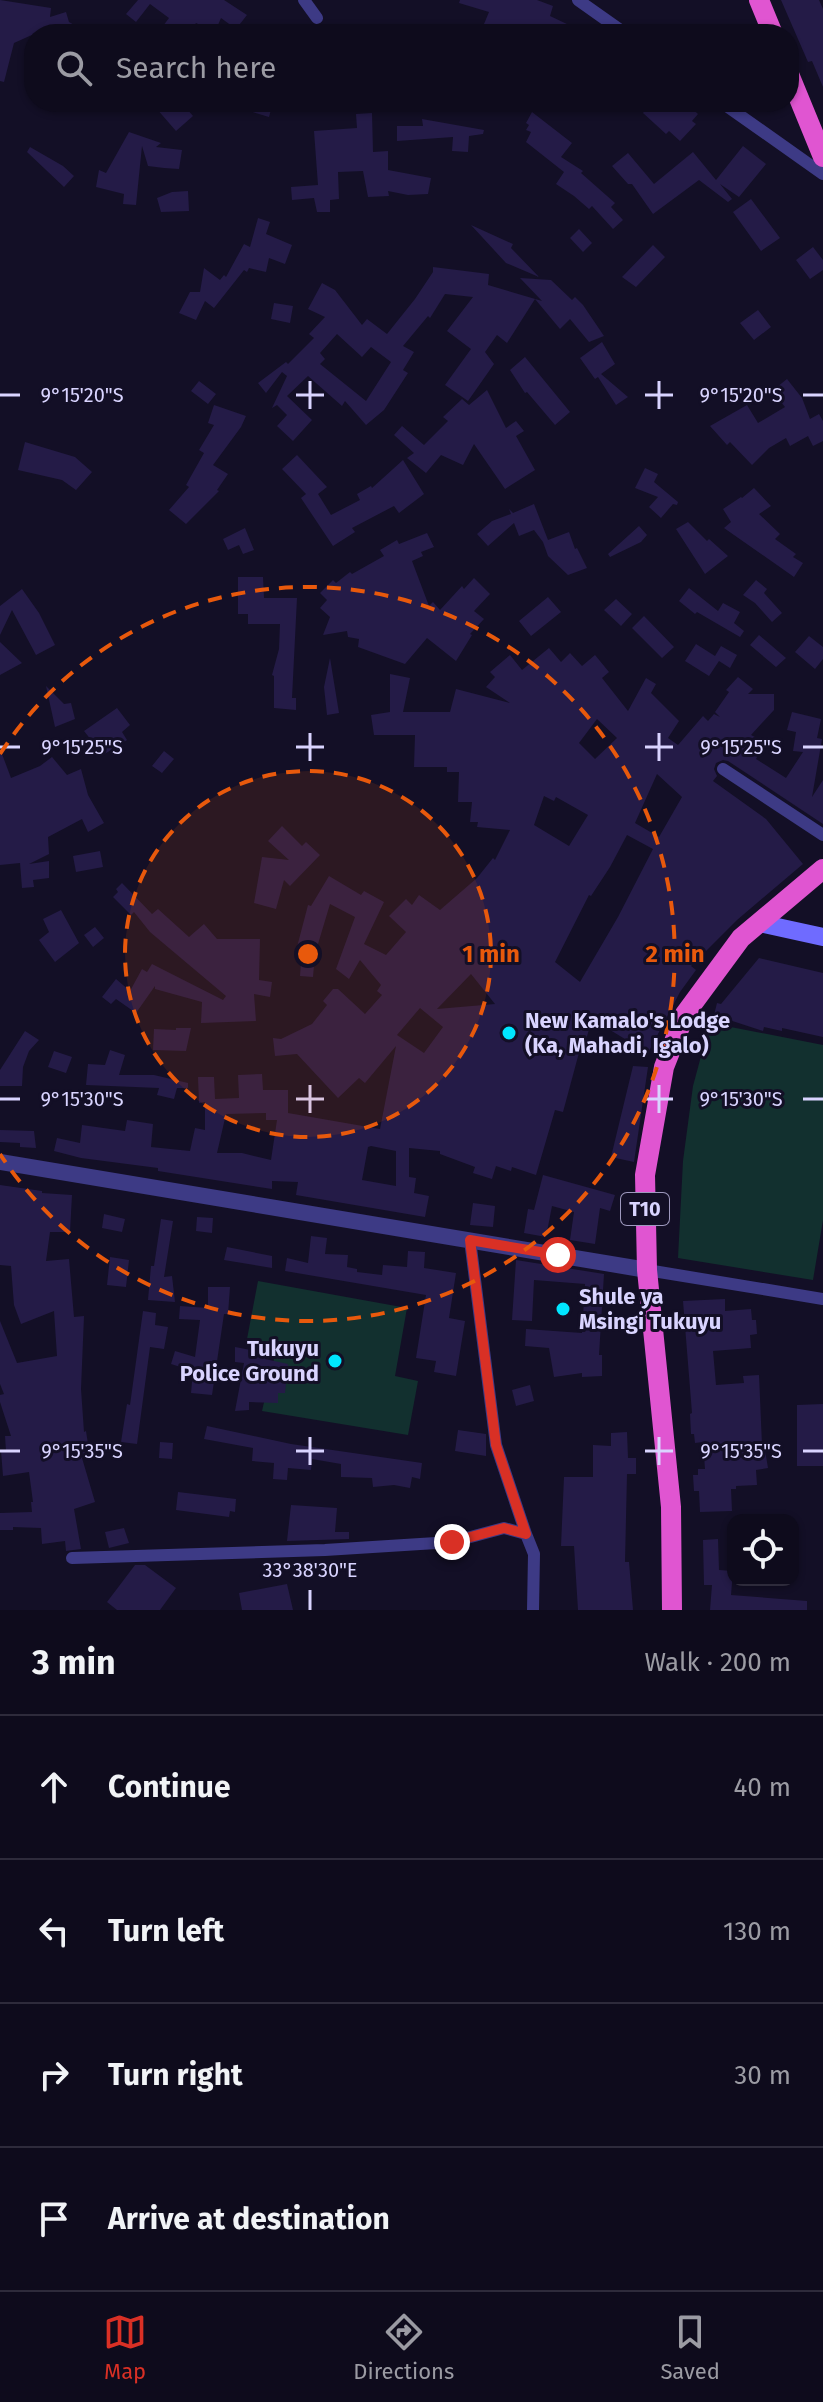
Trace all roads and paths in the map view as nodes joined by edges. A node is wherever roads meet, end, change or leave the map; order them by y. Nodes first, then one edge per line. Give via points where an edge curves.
1 (304, 0) edge
2 (578, 0) edge
3 (759, 0) edge
4 (317, 18) dead end
5 (612, 24) edge
6 (769, 24) edge
7 (799, 98) edge
8 (735, 112) edge
9 (823, 157) edge
10 (823, 174) edge
11 (723, 769) dead end
12 (823, 835) edge
13 (823, 869) edge
14 (759, 923) junction
15 (823, 937) edge
16 (0, 1162) edge
17 (470, 1240) junction
18 (647, 1270) junction
19 (823, 1299) edge
20 (526, 1534) junction
21 (72, 1558) dead end
22 (533, 1610) edge
23 (672, 1610) edge

1 - 4 street
2 - 5 street
3 - 6 highway
7 - 9 highway
8 - 10 street
11 - 12 street
13 - 14 highway, T10
14 - 15 main road
14 - 18 highway, T10 via 741,938 685,1014 664,1067 645,1175
16 - 17 street
17 - 18 street
17 - 20 street via 496,1445
18 - 19 street
18 - 23 highway, T10 via 671,1507
20 - 21 street via 504,1528 452,1542
20 - 22 street via 534,1554

